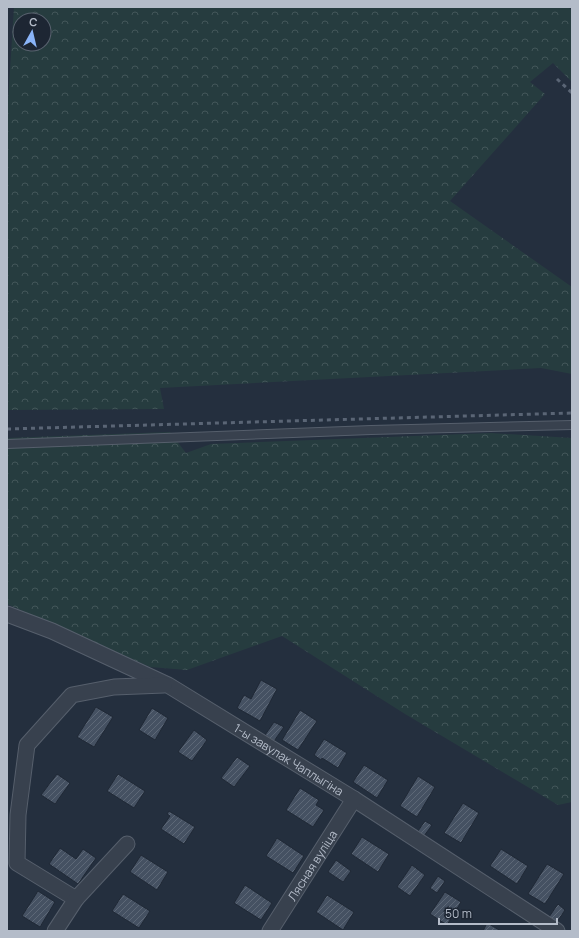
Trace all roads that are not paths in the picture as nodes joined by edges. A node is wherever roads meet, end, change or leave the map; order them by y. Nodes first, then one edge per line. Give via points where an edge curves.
1 (572, 425) edge
2 (7, 444) edge
3 (7, 614) edge
4 (168, 684) junction
5 (354, 799) junction
6 (128, 844) dead end
7 (76, 899) junction
8 (55, 931) edge
9 (270, 931) edge
10 (557, 931) edge

1 - 2 lane
3 - 4 street, 1-ы завулак Чаплыгіна via 52,631
4 - 5 street, 1-ы завулак Чаплыгіна
4 - 7 street via 114,687 72,695 27,745 18,815 17,862
5 - 9 street, Лясная вуліца
5 - 10 street, 1-ы завулак Чаплыгіна
6 - 7 street
7 - 8 street

